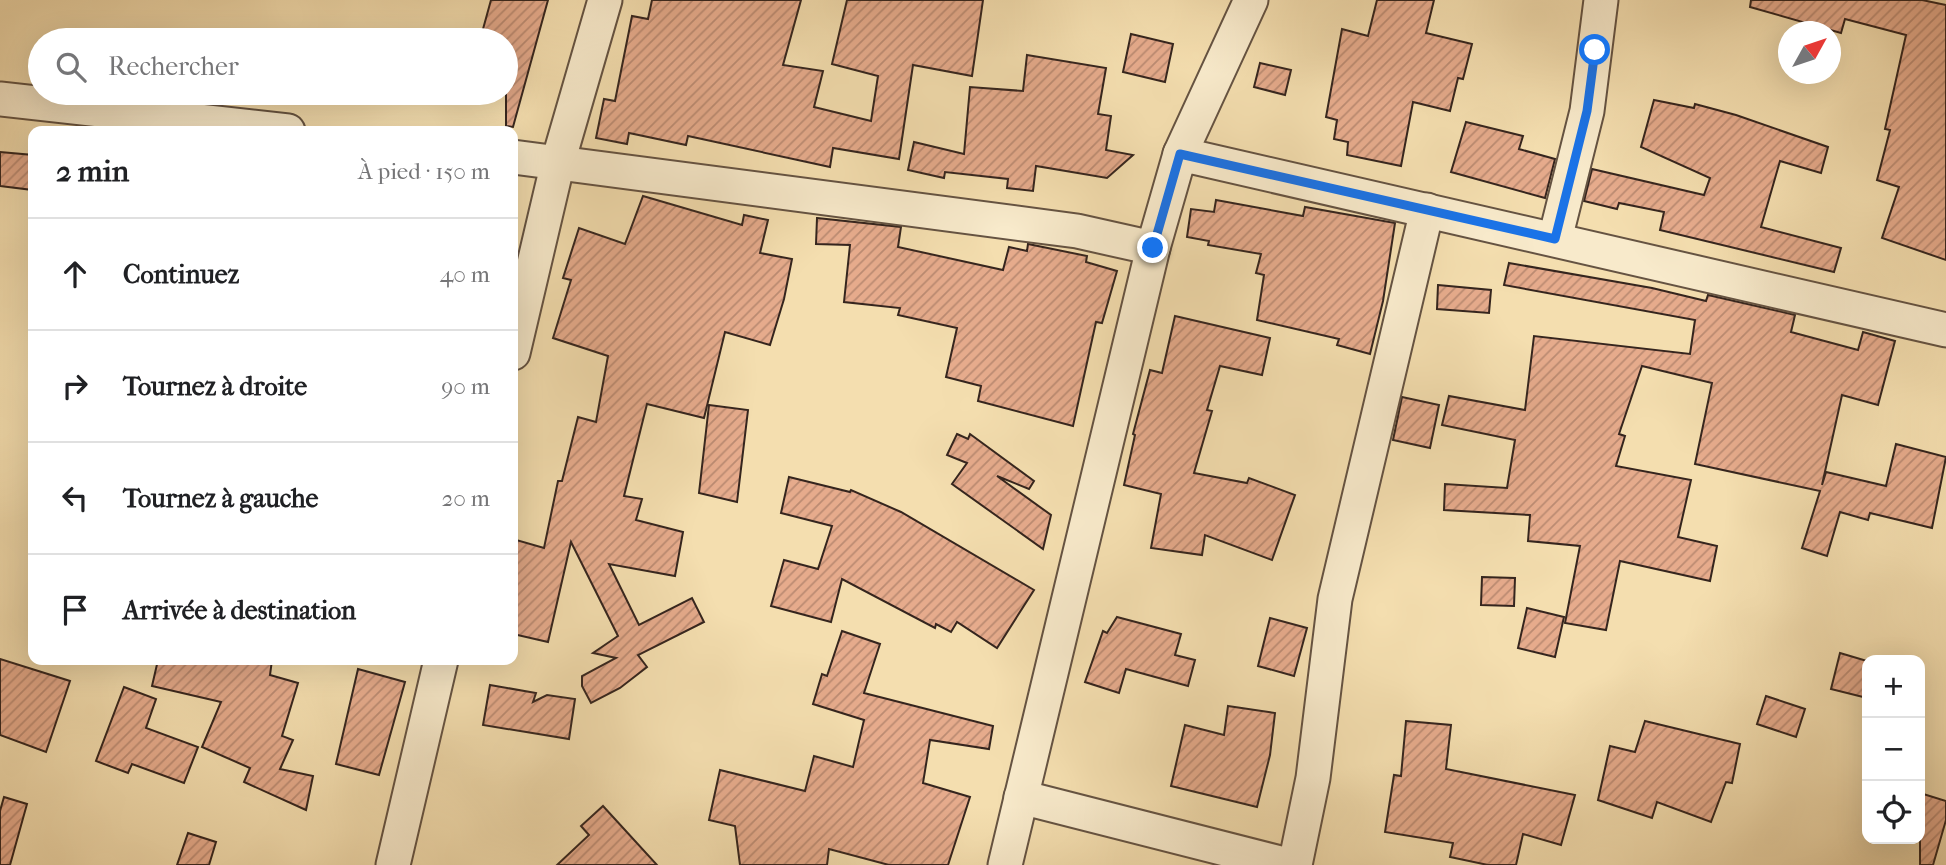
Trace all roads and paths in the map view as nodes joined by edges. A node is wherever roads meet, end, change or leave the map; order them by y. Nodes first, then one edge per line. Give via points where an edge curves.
1 (605, 0) edge
2 (1251, 0) edge
3 (1601, 0) edge
4 (0, 99) edge
5 (28, 102) edge
6 (54, 105) edge
7 (243, 126) edge
8 (1180, 154) junction
9 (518, 157) edge
10 (558, 162) junction
11 (1426, 210) junction
12 (1555, 239) junction
13 (1153, 248) junction
14 (1946, 330) edge
15 (518, 332) edge
16 (440, 665) edge
17 (1021, 797) junction
18 (393, 865) edge
19 (1005, 865) edge
20 (1288, 865) edge
21 (1295, 865) edge

1 - 10 street
2 - 8 street
3 - 12 street via 1587,111
4 - 5 street
6 - 7 street
8 - 11 street
8 - 13 street
9 - 10 street
10 - 13 street via 1077,231
10 - 15 street
11 - 12 street
11 - 21 street via 1335,599 1313,778
12 - 14 street
13 - 17 street
16 - 18 street
17 - 19 street
17 - 20 street

